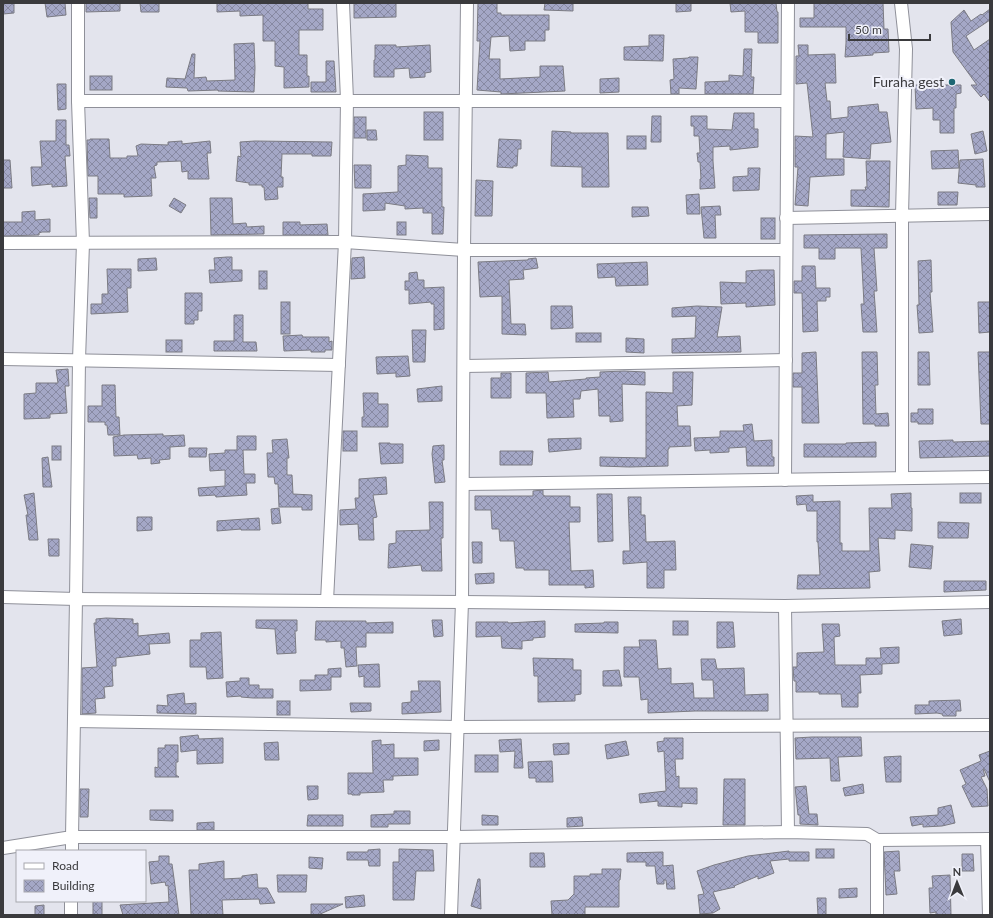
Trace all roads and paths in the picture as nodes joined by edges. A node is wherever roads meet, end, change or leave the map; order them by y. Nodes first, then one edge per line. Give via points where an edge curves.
1 (78, 3) edge
2 (343, 3) edge
3 (467, 3) edge
4 (788, 3) edge
5 (901, 3) edge
6 (78, 100) junction
7 (347, 100) junction
8 (466, 101) junction
9 (787, 102) junction
10 (990, 214) edge
11 (902, 215) junction
12 (786, 218) junction
13 (345, 242) junction
14 (3, 243) edge
15 (83, 243) junction
16 (464, 250) junction
17 (786, 250) junction
18 (3, 359) edge
19 (79, 360) junction
20 (786, 360) junction
21 (339, 365) junction
22 (464, 366) junction
23 (990, 477) edge
24 (902, 478) junction
25 (785, 480) junction
26 (463, 484) junction
27 (3, 597) edge
28 (76, 599) junction
29 (327, 601) junction
30 (462, 602) junction
31 (990, 602) edge
32 (785, 606) junction
33 (74, 721) junction
34 (990, 725) edge
35 (787, 726) junction
36 (458, 727) junction
37 (788, 832) junction
38 (72, 837) junction
39 (454, 837) junction
40 (988, 839) edge
41 (877, 840) junction
42 (3, 848) edge
43 (72, 850) edge
44 (71, 902) edge
45 (71, 915) edge
46 (451, 915) edge
47 (877, 915) edge
48 (989, 915) edge

1 - 6 street
2 - 7 street
3 - 8 street
4 - 9 street
5 - 11 street via 906,50
6 - 7 street
6 - 15 street
7 - 8 street
7 - 13 street
8 - 9 street
8 - 16 street
9 - 12 street
10 - 11 street
11 - 12 street
11 - 24 street
12 - 17 street
13 - 15 street
13 - 16 street
13 - 21 street
14 - 15 street
15 - 19 street
16 - 17 street
16 - 22 street
17 - 20 street
18 - 19 street
19 - 21 street
19 - 28 street
20 - 22 street
20 - 25 street
21 - 29 street
22 - 26 street
23 - 24 street
24 - 25 street
25 - 26 street
26 - 30 street
27 - 28 street
28 - 29 street
28 - 33 street
29 - 30 street
30 - 32 street
30 - 36 street
31 - 32 street
32 - 35 street
33 - 36 street
33 - 38 street
34 - 35 street
35 - 36 street
35 - 37 street
36 - 39 street
37 - 39 street
37 - 41 street via 867,834
38 - 39 street
38 - 42 street
38 - 43 street
39 - 46 street
40 - 41 street
40 - 48 street
41 - 47 street
44 - 45 street

